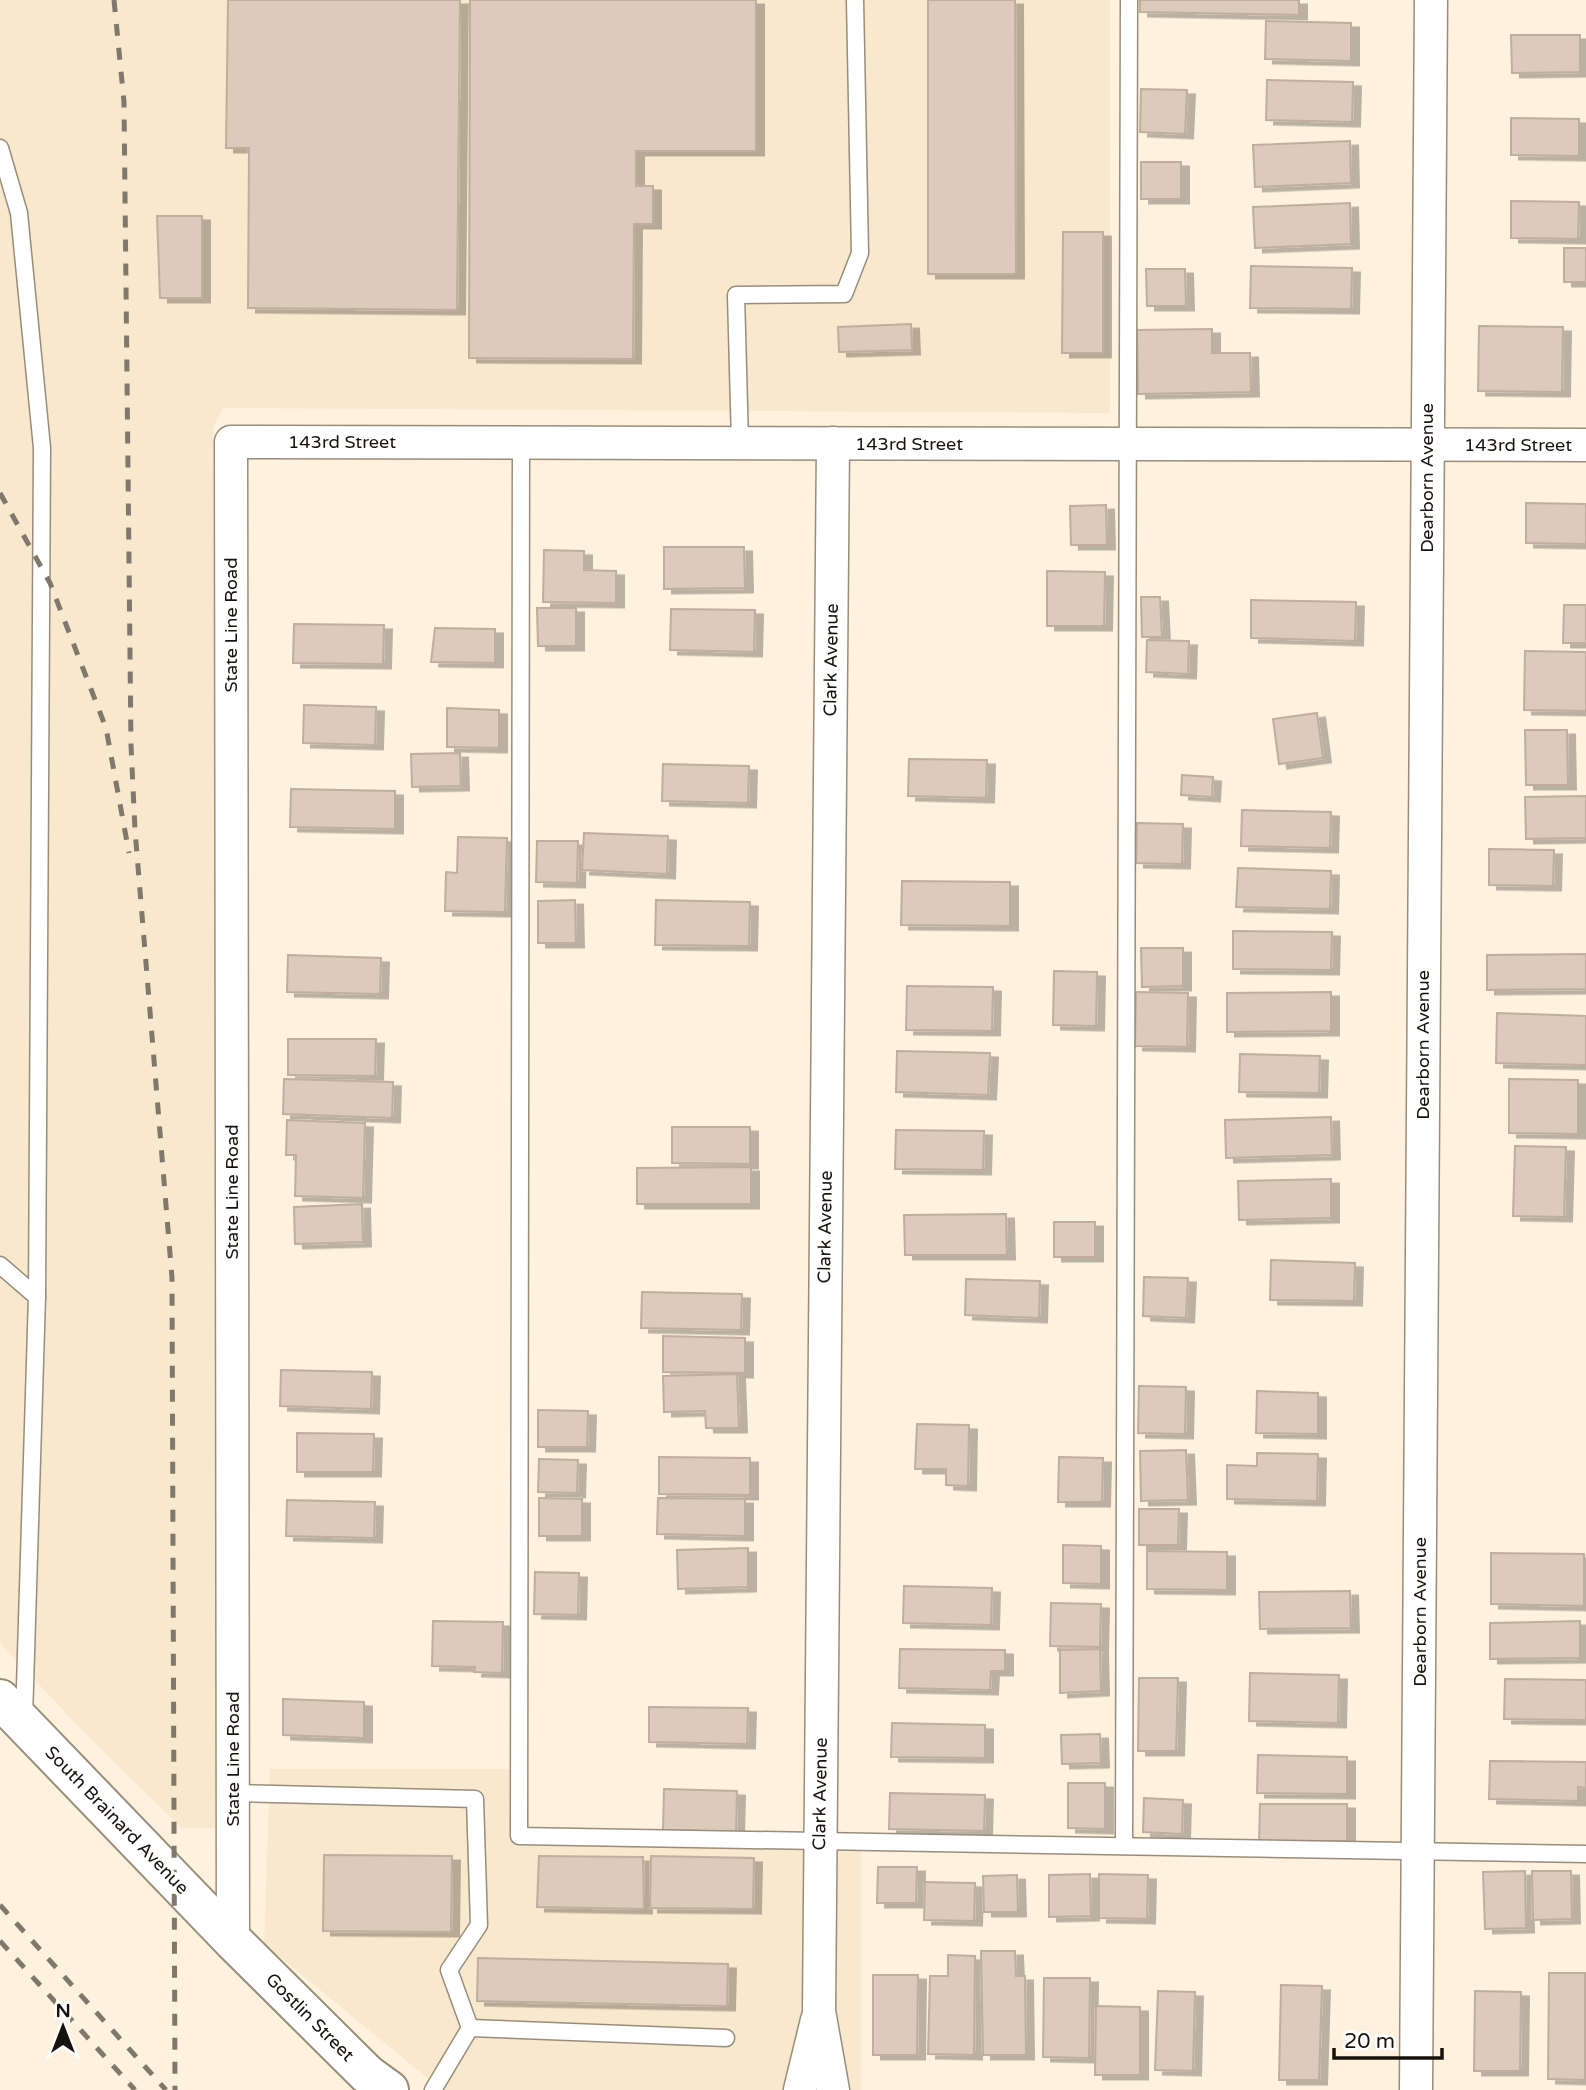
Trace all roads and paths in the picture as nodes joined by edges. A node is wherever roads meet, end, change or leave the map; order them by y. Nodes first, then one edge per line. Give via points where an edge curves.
1 (855, 0) edge
2 (1129, 0) edge
3 (1431, 0) edge
4 (0, 148) edge
5 (231, 442) joint
6 (521, 443) junction
7 (740, 443) junction
8 (833, 443) junction
9 (1127, 444) junction
10 (1427, 444) junction
11 (1586, 445) edge
12 (0, 1265) edge
13 (37, 1297) junction
14 (12, 1712) edge
15 (233, 1793) junction
16 (819, 1841) junction
17 (1124, 1846) junction
18 (1419, 1851) junction
19 (1586, 1853) edge
20 (233, 1941) junction
21 (819, 2011) junction
22 (470, 2028) junction
23 (726, 2038) dead end
24 (389, 2090) edge
25 (433, 2090) edge
26 (800, 2090) edge
27 (833, 2090) edge
28 (1416, 2090) edge

1 - 7 lane via 860,253 844,294 736,295
2 - 9 lane
3 - 10 street, Dearborn Avenue
4 - 13 lane via 19,213 42,448
5 - 6 street, 143rd Street
5 - 15 street, State Line Road
6 - 7 street, 143rd Street
6 - 16 lane via 519,1836
7 - 8 street, 143rd Street
8 - 9 street, 143rd Street
8 - 16 street, Clark Avenue
9 - 10 street, 143rd Street
9 - 17 lane
10 - 11 street, 143rd Street
10 - 18 street, Dearborn Avenue
12 - 13 lane
13 - 14 lane
14 - 20 main road, South Brainard Avenue
15 - 20 street, State Line Road
15 - 22 lane via 475,1799 479,1925 449,1970
16 - 17 lane
16 - 21 street, Clark Avenue
17 - 18 lane
18 - 19 lane
18 - 28 street, Dearborn Avenue
20 - 24 main road, Gostlin Street via 367,2074
21 - 26 street, Clark Avenue
21 - 27 street, Clark Avenue
22 - 23 lane
22 - 25 lane

